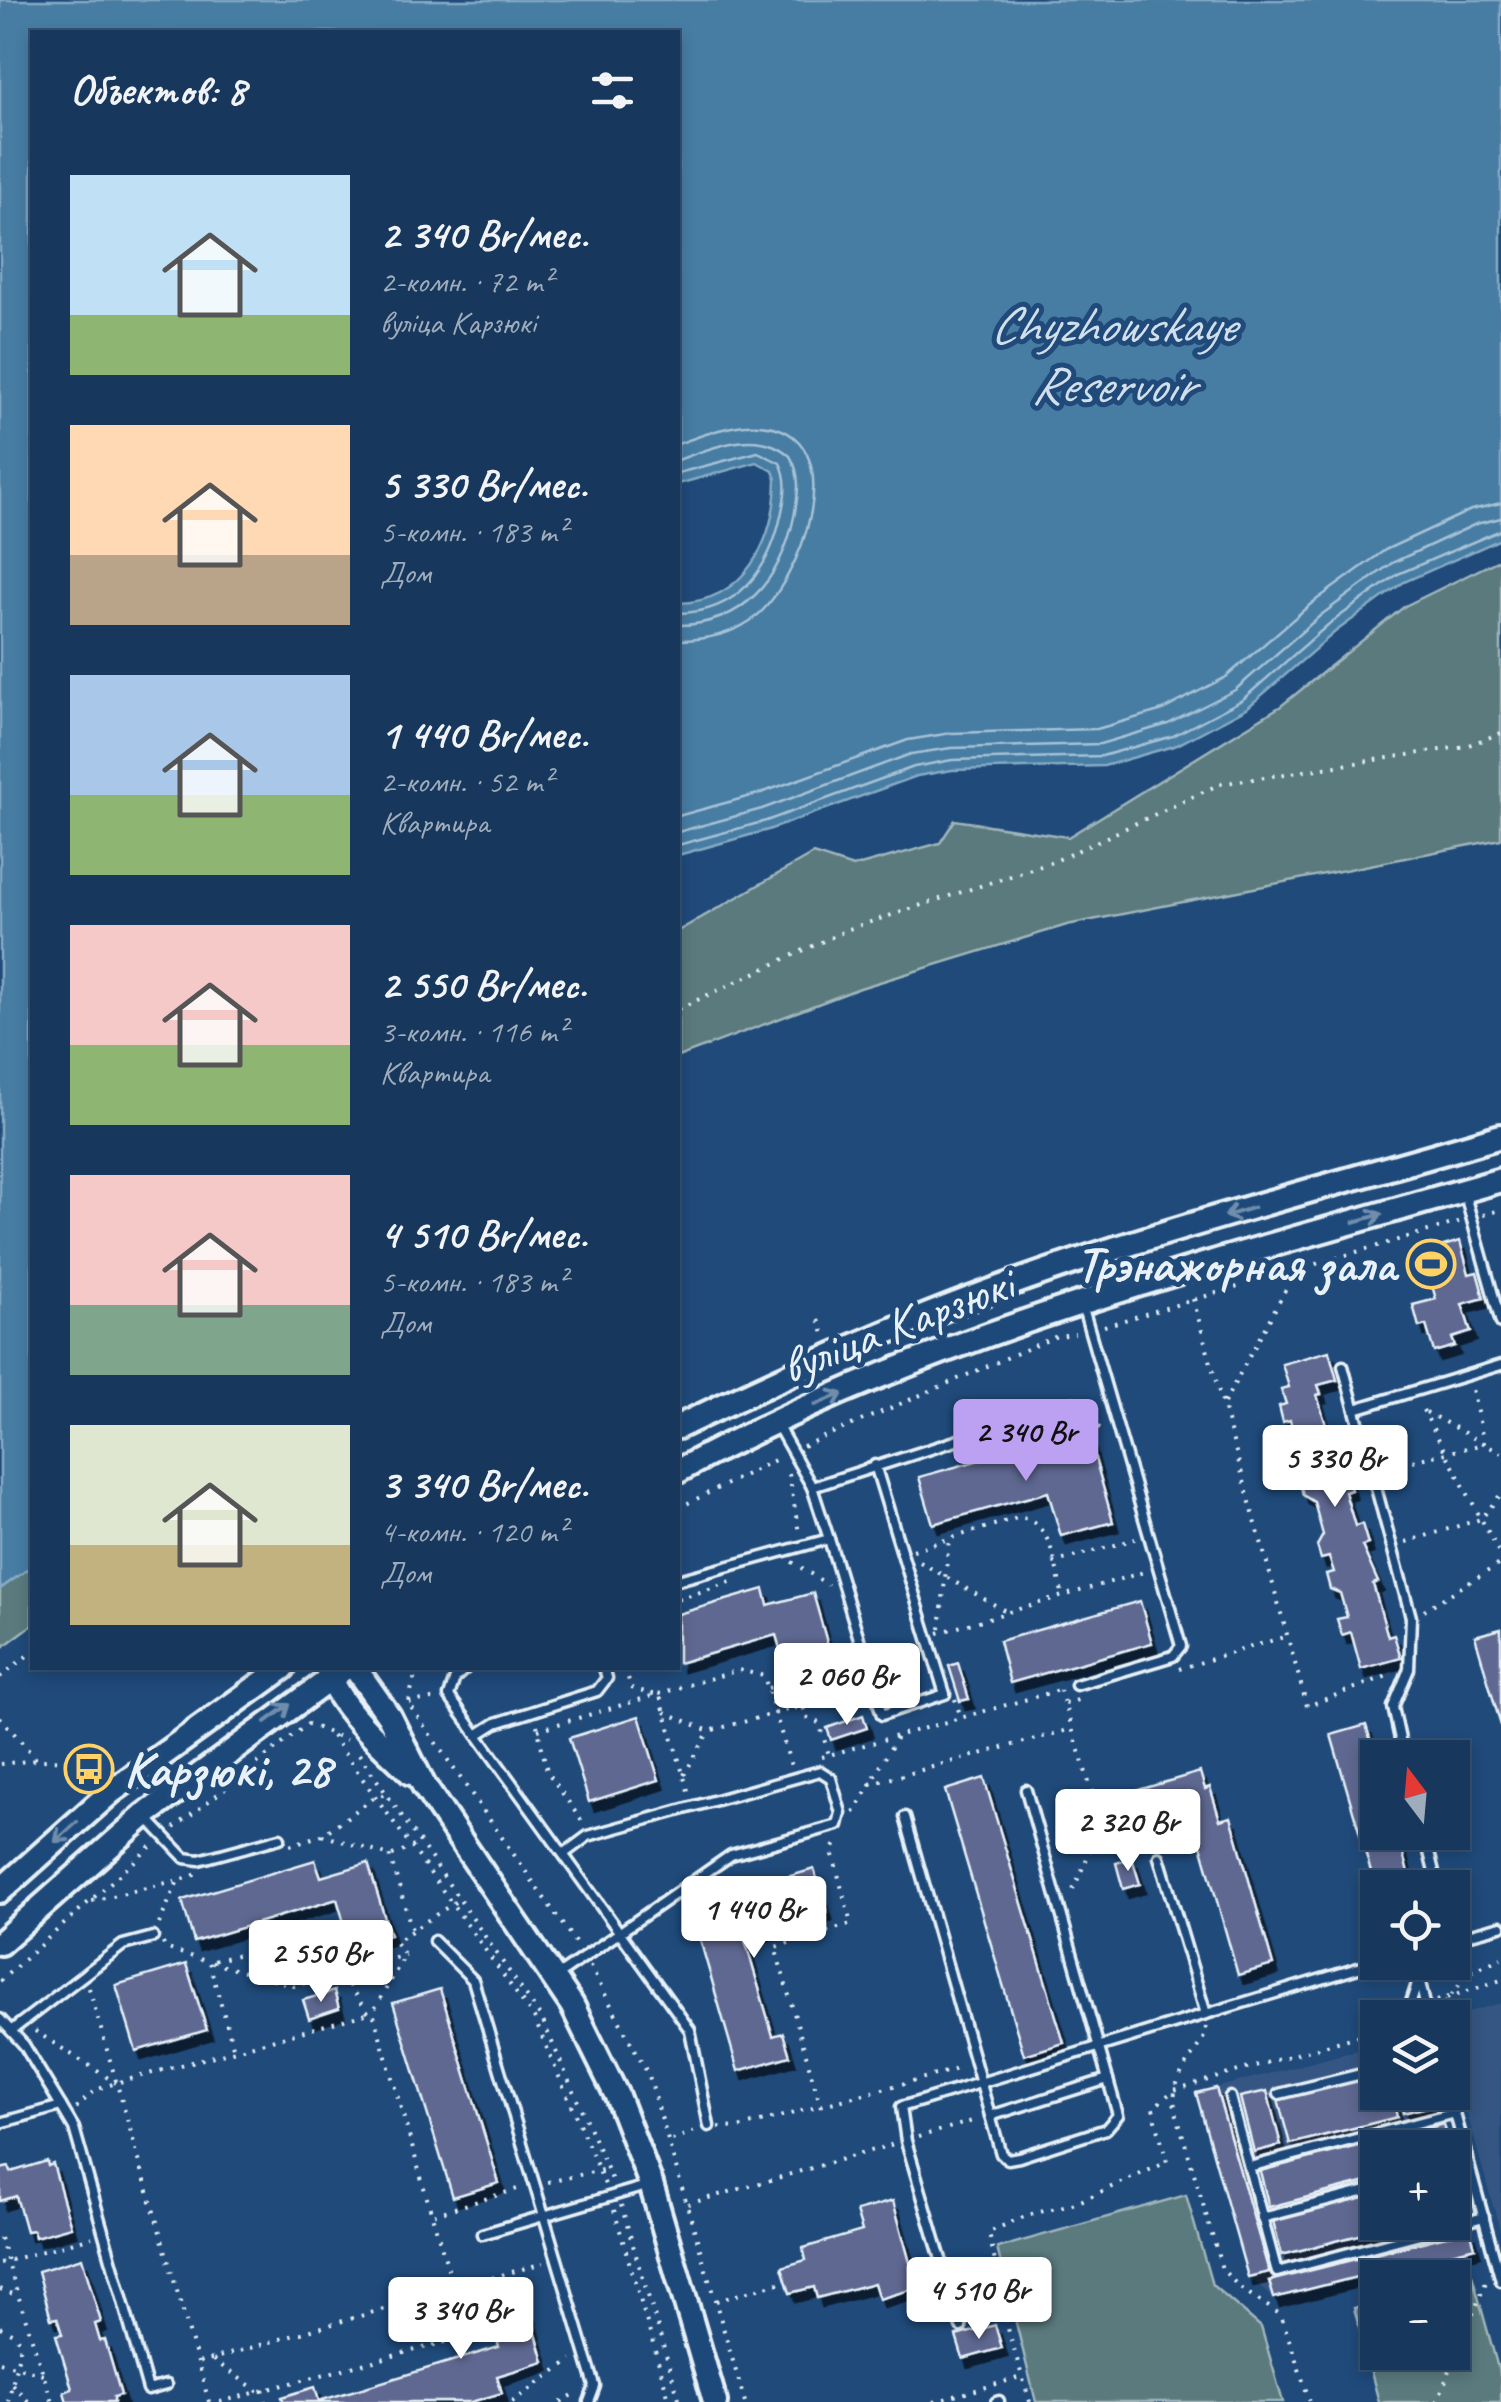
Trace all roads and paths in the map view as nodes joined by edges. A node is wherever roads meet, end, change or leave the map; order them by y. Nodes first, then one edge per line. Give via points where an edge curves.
1 (1501, 733) edge
2 (680, 1007) edge
3 (1501, 1136) edge
4 (1501, 1180) edge
5 (1464, 1190) junction
6 (1501, 1210) edge
7 (1472, 1218) junction
8 (1298, 1266) junction
9 (1193, 1299) junction
10 (1082, 1304) junction
11 (1501, 1323) edge
12 (1090, 1330) junction
13 (1501, 1365) edge
14 (1343, 1366) dead end
15 (1469, 1374) junction
16 (1418, 1390) junction
17 (1074, 1403) dead end
18 (1086, 1406) dead end
19 (1222, 1406) junction
20 (1355, 1409) junction
21 (1424, 1410) junction
22 (774, 1422) junction
23 (680, 1427) edge
24 (1110, 1434) dead end
25 (1484, 1444) junction
26 (1445, 1452) junction
27 (787, 1453) junction
28 (1501, 1453) edge
29 (875, 1465) junction
30 (680, 1470) edge
31 (1371, 1470) junction
32 (812, 1487) junction
33 (1501, 1494) edge
34 (680, 1507) edge
35 (1481, 1519) junction
36 (908, 1534) dead end
37 (1140, 1537) dead end
38 (830, 1538) junction
39 (949, 1539) junction
40 (802, 1545) junction
41 (1392, 1547) junction
42 (913, 1550) junction
43 (1501, 1556) edge
44 (916, 1560) junction
45 (1053, 1563) junction
46 (1501, 1563) edge
47 (1160, 1568) junction
48 (945, 1576) junction
49 (921, 1578) dead end
50 (680, 1579) edge
51 (833, 1588) dead end
52 (1064, 1596) junction
53 (1007, 1612) junction
54 (931, 1615) dead end
55 (1411, 1617) junction
56 (940, 1633) junction
57 (30, 1654) edge
58 (846, 1666) junction
59 (1409, 1668) junction
60 (280, 1670) edge
61 (355, 1670) edge
62 (464, 1670) edge
63 (605, 1670) edge
64 (626, 1670) edge
65 (334, 1671) edge
66 (0, 1677) edge
67 (860, 1679) dead end
68 (951, 1684) dead end
69 (1076, 1684) joint
70 (768, 1688) junction
71 (1060, 1689) junction
72 (448, 1696) junction
73 (660, 1696) junction
74 (408, 1703) dead end
75 (803, 1706) junction
76 (534, 1711) junction
77 (665, 1712) junction
78 (776, 1714) junction
79 (0, 1717) edge
80 (961, 1718) junction
81 (874, 1725) dead end
82 (1072, 1729) junction
83 (538, 1730) junction
84 (709, 1732) junction
85 (332, 1734) junction
86 (477, 1735) junction
87 (898, 1736) junction
88 (1400, 1740) edge
89 (878, 1741) junction
90 (829, 1755) junction
91 (38, 1760) junction
92 (100, 1760) dead end
93 (810, 1761) dead end
94 (0, 1764) edge
95 (774, 1771) dead end
96 (684, 1776) junction
97 (870, 1784) junction
98 (424, 1786) junction
99 (706, 1790) dead end
100 (1026, 1790) dead end
101 (386, 1794) junction
102 (375, 1797) junction
103 (145, 1815) junction
104 (905, 1817) dead end
105 (851, 1818) dead end
106 (584, 1825) dead end
107 (322, 1834) junction
108 (842, 1834) dead end
109 (162, 1838) junction
110 (283, 1842) joint
111 (420, 1843) junction
112 (413, 1848) junction
113 (565, 1853) junction
114 (390, 1856) junction
115 (1159, 1858) dead end
116 (214, 1869) dead end
117 (178, 1881) junction
118 (0, 1891) edge
119 (87, 1902) junction
120 (456, 1902) junction
121 (1060, 1920) junction
122 (1501, 1926) edge
123 (619, 1929) junction
124 (412, 1930) junction
125 (1470, 1934) edge
126 (153, 1937) dead end
127 (434, 1941) dead end
128 (0, 1943) edge
129 (164, 1948) junction
130 (150, 1952) dead end
131 (405, 1955) junction
132 (1501, 1958) edge
133 (209, 1962) junction
134 (1360, 1967) edge
135 (340, 1972) junction
136 (99, 1978) dead end
137 (554, 1978) junction
138 (1501, 1980) edge
139 (0, 1982) edge
140 (88, 1987) junction
141 (1454, 1994) junction
142 (75, 1998) dead end
143 (1447, 2000) edge
144 (1447, 2000) edge
145 (370, 2013) junction
146 (1206, 2014) junction
147 (0, 2019) edge
148 (48, 2020) dead end
149 (12, 2030) junction
150 (35, 2031) junction
151 (1360, 2035) edge
152 (30, 2040) dead end
153 (1096, 2048) junction
154 (234, 2050) junction
155 (976, 2064) junction
156 (1360, 2074) edge
157 (1108, 2079) junction
158 (116, 2083) junction
159 (982, 2086) junction
160 (1174, 2090) junction
161 (1279, 2094) dead end
162 (69, 2096) dead end
163 (1230, 2097) dead end
164 (61, 2106) junction
165 (821, 2107) junction
166 (76, 2108) junction
167 (1454, 2110) edge
168 (1455, 2113) junction
169 (67, 2116) junction
170 (990, 2116) junction
171 (0, 2122) edge
172 (709, 2126) junction
173 (1460, 2130) edge
174 (672, 2140) dead end
175 (906, 2140) junction
176 (1249, 2166) junction
177 (1470, 2169) edge
178 (604, 2170) junction
179 (651, 2184) junction
180 (532, 2185) junction
181 (1360, 2193) edge
182 (615, 2198) junction
183 (688, 2204) dead end
184 (432, 2215) junction
185 (542, 2216) junction
186 (1262, 2218) junction
187 (1484, 2218) junction
188 (88, 2220) dead end
189 (482, 2234) dead end
190 (0, 2238) edge
191 (7, 2260) junction
192 (1495, 2260) junction
193 (0, 2262) edge
194 (543, 2262) dead end
195 (1501, 2280) edge
196 (786, 2281) dead end
197 (452, 2288) junction
198 (0, 2289) edge
199 (18, 2296) junction
200 (716, 2300) dead end
201 (0, 2327) edge
202 (961, 2327) dead end
203 (212, 2360) junction
204 (0, 2362) edge
205 (198, 2363) junction
206 (16, 2367) junction
207 (575, 2372) dead end
208 (43, 2374) junction
209 (1022, 2376) junction
210 (12, 2384) junction
211 (166, 2386) dead end
212 (580, 2386) dead end
213 (260, 2390) junction
214 (8, 2402) edge
215 (30, 2402) edge
216 (52, 2402) edge
217 (209, 2402) edge
218 (220, 2402) edge
219 (266, 2402) edge
220 (512, 2402) edge
221 (561, 2402) edge
222 (589, 2402) edge
223 (670, 2402) edge
224 (680, 2402) edge
225 (715, 2402) edge
226 (934, 2402) edge
227 (1030, 2402) edge
228 (1310, 2402) edge
229 (1437, 2402) edge

1 - 2 path via 1466,746 1220,784 1054,862 849,929
3 -> 23 street, вуліца Карзюкі via 951,1306
4 - 5 street, вуліца Карзюкі
5 - 7 lane
10 -> 5 street, вуліца Карзюкі
6 - 7 path
7 - 8 path
7 - 11 lane
8 - 9 path
8 - 19 path
9 - 12 path
9 - 19 path
10 - 12 lane
22 -> 10 street, вуліца Карзюкі
12 - 27 path via 1057,1336
12 - 47 lane
13 - 15 lane
14 - 20 lane
15 - 16 lane
15 - 25 path
16 - 20 lane
16 - 21 path
17 - 29 lane
18 - 24 path via 1071,1411
19 - 59 path via 1307,1706
20 - 31 lane
21 - 25 path
21 - 26 path
22 - 27 lane
22 - 30 street, вуліца Карзюкі
25 - 26 path
25 - 28 path
26 - 31 path
26 - 35 path
27 - 32 lane
27 - 34 path
27 - 40 path
29 - 32 lane
29 - 38 lane via 944,1694 882,1715
31 - 41 lane
32 - 38 lane
33 - 35 path
35 - 41 path
35 - 43 path
36 - 42 path
37 - 45 path
38 - 40 lane
39 - 42 path
39 - 45 path via 1020,1517 1035,1520
39 - 48 path
40 - 50 lane
40 - 51 path via 806,1558 790,1562
41 - 55 lane
42 - 44 path
44 - 48 path
44 - 49 path
45 - 52 path
46 - 55 path
47 - 52 path
47 - 69 lane via 1181,1646 1174,1656
48 - 53 path
48 - 56 path
52 - 53 path
53 - 56 path
54 - 56 path
55 - 59 lane
57 - 66 path
58 - 67 path via 856,1664
58 - 70 path
58 - 75 path
59 - 88 lane via 1392,1707
60 -> 118 street via 110,1792
61 - 98 street via 389,1716
62 - 72 lane
63 - 76 lane via 597,1691
64 - 73 path via 631,1688
65 - 98 street via 368,1730
103 -> 65 street
68 - 80 path
69 - 71 path
70 - 73 path via 764,1676 739,1670
70 - 78 path
71 - 80 path
71 - 82 path
72 - 74 path
72 - 86 lane
73 - 77 path
73 - 83 path
75 - 78 path
75 - 90 path via 819,1723
76 - 83 path
76 - 86 lane
77 - 84 path
77 - 96 path
78 - 84 path
78 - 95 path via 792,1766
79 - 91 path
80 - 87 path
81 - 89 path
82 - 97 path
82 - 121 path via 1102,1824
83 - 106 path via 547,1771
84 - 96 path
85 - 101 path via 351,1742
85 - 102 path
85 - 109 path via 308,1724
86 - 113 lane
87 - 89 path
87 - 97 path
89 - 90 path
90 - 93 path
91 - 92 path
91 - 94 path
96 - 99 path via 688,1794
97 - 105 path
98 - 137 street
100 - 121 lane
101 - 102 path
101 - 111 path
102 - 107 path
102 - 112 path
103 - 109 lane
103 - 128 street
104 - 155 lane
107 - 110 path
107 - 114 path
108 - 165 path via 832,1851 851,1924 775,1947
109 - 110 lane via 185,1858 198,1860
109 - 119 path
111 - 112 path
111 - 120 path
112 - 114 path
112 - 120 path
113 - 123 lane
113 - 123 lane via 588,1836 820,1771 831,1778 838,1825 731,1855
114 - 124 path
115 - 146 lane
116 - 117 path
117 - 119 path
117 - 129 path via 159,1924
119 - 139 path
120 - 124 path
120 - 178 path via 542,2019
121 - 153 lane
122 - 125 lane
123 - 137 lane
123 - 172 lane via 690,2030
124 - 131 path via 395,1942
126 - 149 lane via 123,1945
127 - 180 lane via 473,1980
129 - 130 path
129 - 133 path
131 - 135 path
131 - 145 path
132 - 141 path via 1468,1973
133 - 135 path via 294,1986
133 - 135 path via 310,1936
133 - 154 path
134 - 146 lane
135 - 145 path
136 - 140 path
137 - 179 street via 617,2096
138 - 141 path
140 - 142 path
140 - 158 path
141 - 143 path
141 - 144 path
145 - 154 path
145 - 184 path
146 - 153 lane
146 - 160 path via 1206,2035
147 - 149 lane
148 - 150 path
149 - 164 lane
150 - 152 path
150 - 158 path
151 - 160 path
153 - 157 lane
153 - 159 lane
154 - 158 path
155 - 159 lane
155 - 165 path
156 - 161 lane
157 - 170 lane
157 - 170 lane via 1114,2123 1018,2157 1001,2154
158 - 166 path via 95,2090
158 - 205 path
159 - 170 lane
159 - 175 lane via 901,2107
160 - 209 path via 1153,2108 1166,2162 1076,2203 989,2232
160 - 228 path via 1222,2268 1282,2315
162 - 166 path
163 - 176 lane
164 - 169 lane
164 - 171 lane
165 - 172 path via 738,2128
166 - 169 path
167 - 168 lane
168 - 173 lane
168 - 176 lane
169 - 211 lane via 148,2390
170 - 175 path
172 - 174 path
175 - 183 path
175 - 202 lane
176 - 186 lane
177 - 187 lane
178 - 180 path
178 - 182 path
179 - 182 lane
179 - 225 street
180 - 184 path
180 - 185 lane
181 - 186 lane
182 - 185 lane
182 - 223 path
182 - 224 path
184 - 197 path
185 - 189 lane
185 - 222 lane via 595,2386
186 - 187 lane via 1277,2272
187 - 192 lane
188 - 191 path via 92,2237
190 - 191 path
191 - 193 path
191 - 199 path
192 - 195 lane
192 - 229 path
194 - 197 path
196 - 200 path
197 - 203 path
197 - 213 path via 468,2336
198 - 199 path
199 - 208 path
201 - 206 path via 21,2345
203 - 205 path
203 - 213 path
204 - 206 path
205 - 217 path
206 - 208 path
206 - 210 path
207 - 220 path via 571,2358
208 - 216 path
209 - 226 path
209 - 227 path
210 - 214 path
210 - 215 path
212 - 221 path
213 - 218 path
213 - 219 path

